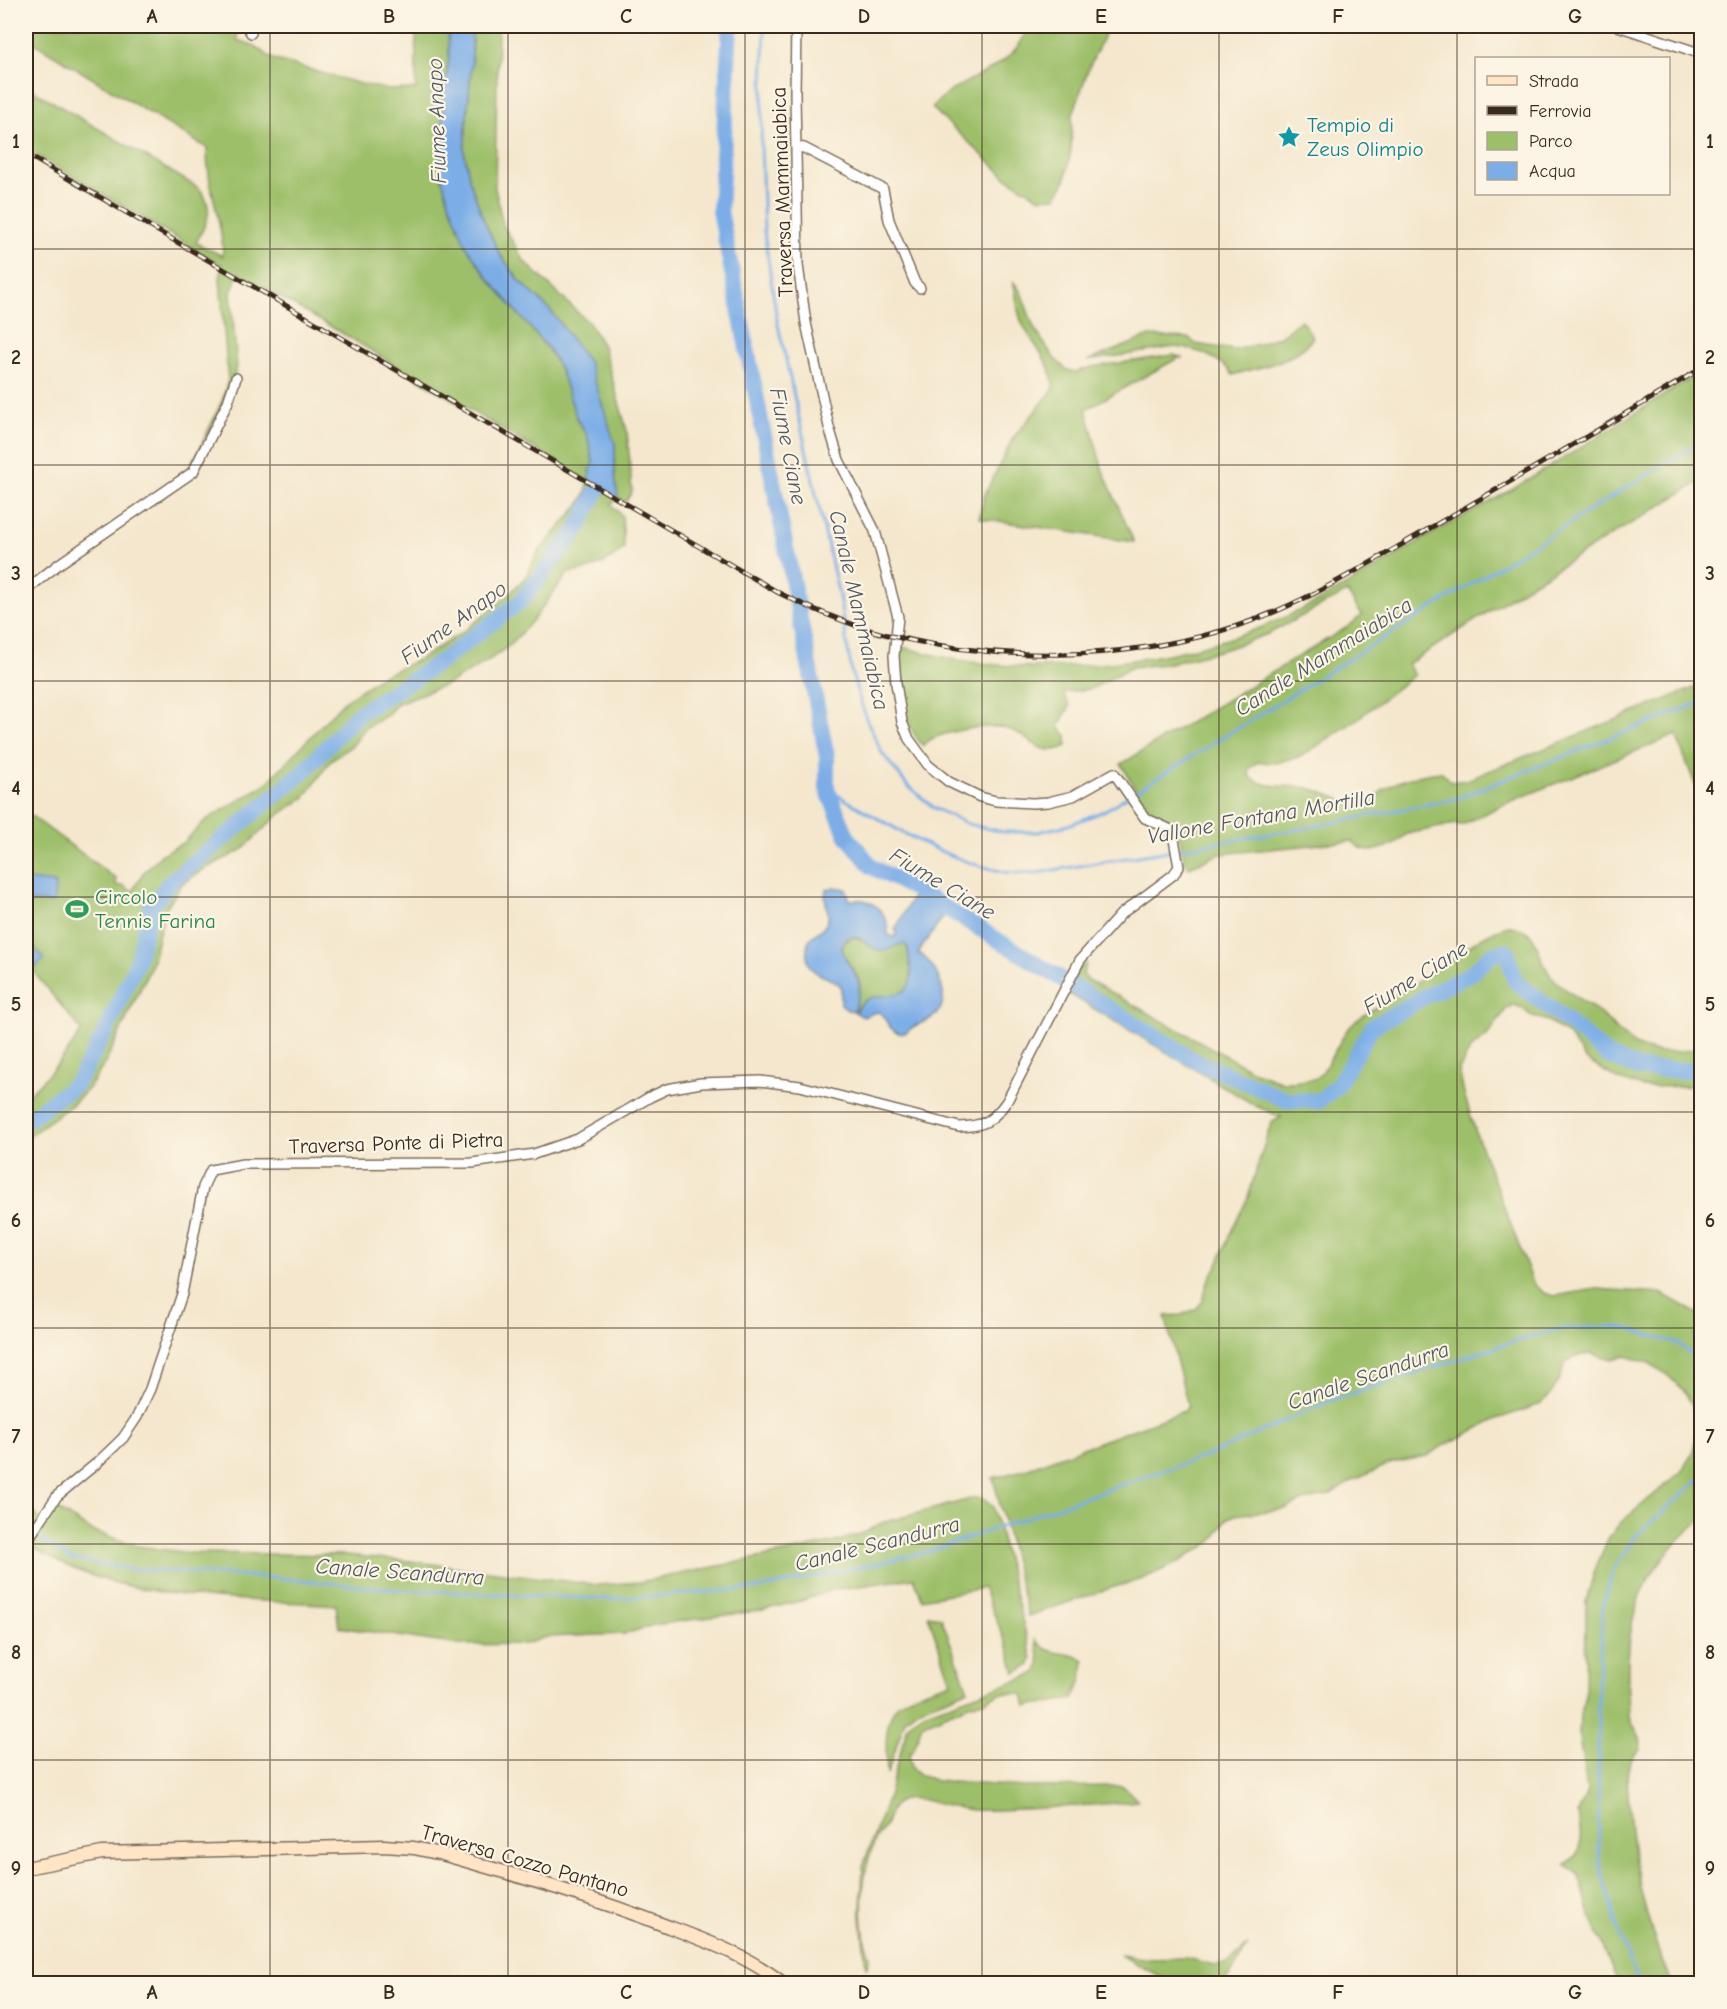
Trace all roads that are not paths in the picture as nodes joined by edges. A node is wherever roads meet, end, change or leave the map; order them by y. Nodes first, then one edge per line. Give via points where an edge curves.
1 (796, 26) edge
2 (1618, 26) edge
3 (1701, 54) edge
4 (796, 147) junction
5 (920, 288) dead end
6 (236, 378) dead end
7 (26, 590) edge
8 (1063, 991) joint
9 (26, 1541) edge
10 (26, 1868) edge
11 (784, 1983) edge

1 - 4 street, Traversa Mammaiabica
2 - 3 street
4 - 5 street via 883,189 889,220
4 - 8 street, Traversa Mammaiabica via 798,265 806,323 839,460 875,531 898,617 896,683 909,739 928,765 949,782 996,801 1056,800 1072,796 1113,773 1145,818 1169,829 1175,841 1179,867 1121,914 1093,944
6 - 7 street via 193,472
8 - 9 street, Traversa Ponte di Pietra via 1007,1101 996,1116 975,1126 959,1126 800,1086 760,1081 719,1082 667,1089 578,1139 504,1160 243,1164 211,1170 203,1187 182,1294 137,1417 123,1438 57,1496
10 - 11 street, Traversa Cozzo Pantano via 102,1853 414,1848 614,1905 725,1948

